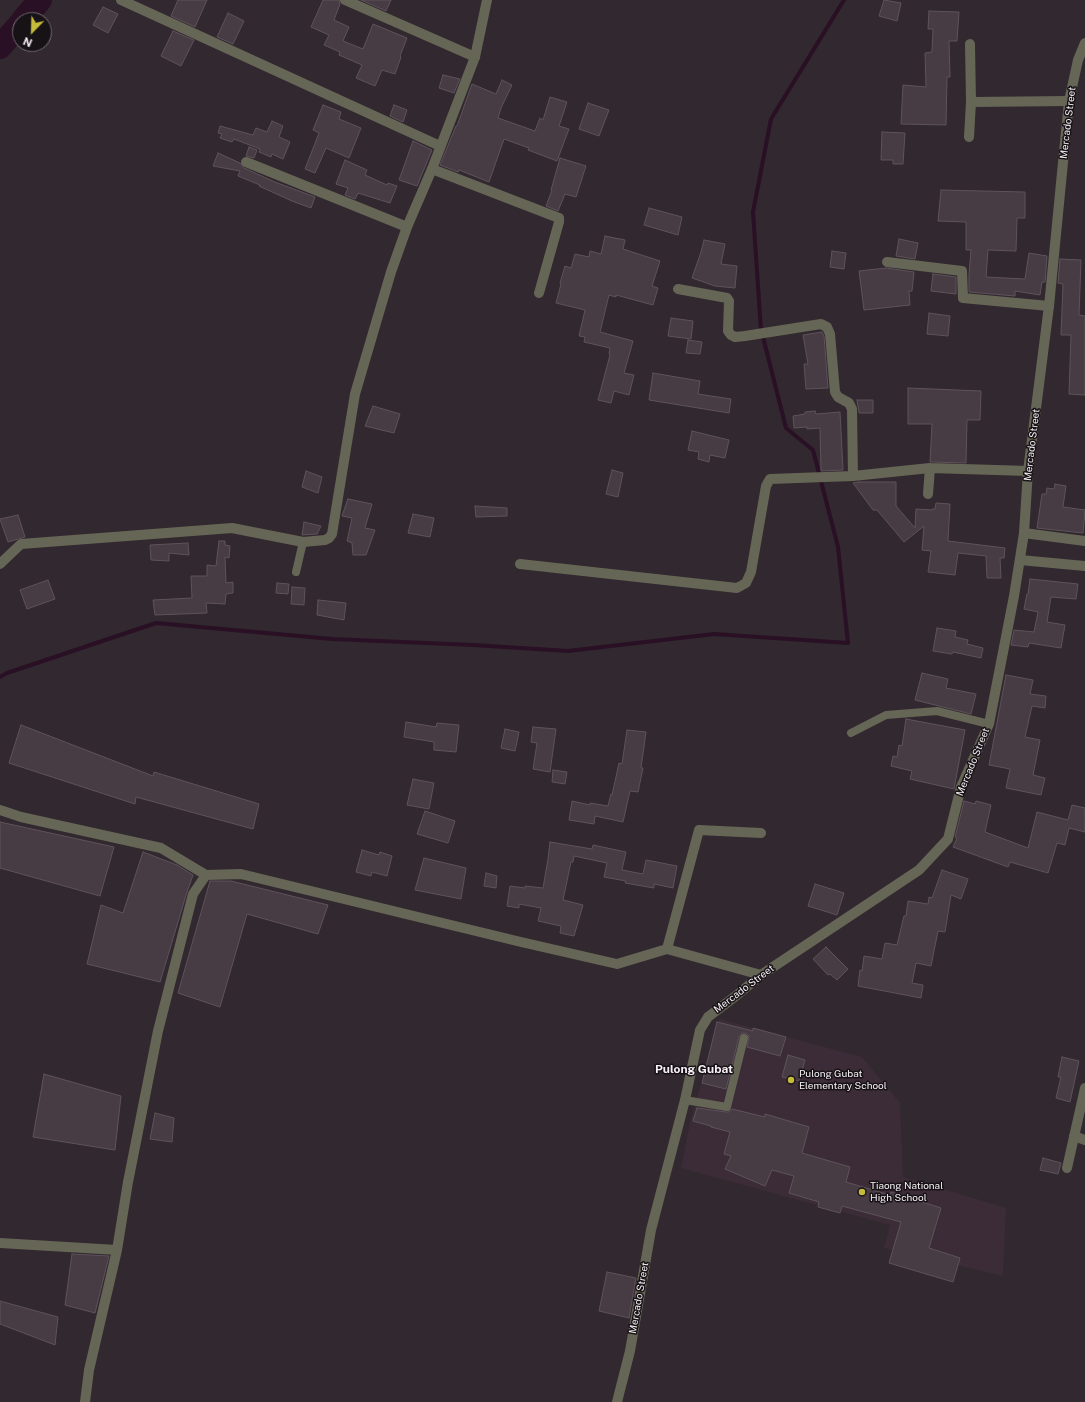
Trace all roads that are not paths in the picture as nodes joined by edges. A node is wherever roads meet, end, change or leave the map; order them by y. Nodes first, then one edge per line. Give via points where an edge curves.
1 (121, 0) edge
2 (345, 0) edge
3 (487, 0) edge
4 (1085, 43) edge
5 (970, 44) dead end
6 (475, 57) junction
7 (1069, 101) junction
8 (971, 102) junction
9 (969, 137) dead end
10 (440, 146) junction
11 (246, 162) dead end
12 (432, 169) junction
13 (407, 227) junction
14 (887, 262) dead end
15 (678, 289) dead end
16 (539, 293) dead end
17 (1049, 306) junction
18 (930, 468) junction
19 (1028, 471) junction
20 (853, 476) junction
21 (928, 494) dead end
22 (1024, 533) junction
23 (1085, 541) edge
24 (303, 542) junction
25 (1020, 560) junction
26 (0, 564) edge
27 (520, 564) dead end
28 (1085, 566) edge
29 (296, 572) dead end
30 (989, 724) junction
31 (852, 733) dead end
32 (0, 810) edge
33 (762, 833) dead end
34 (206, 875) junction
35 (667, 950) junction
36 (761, 975) junction
37 (744, 1038) dead end
38 (1085, 1088) edge
39 (685, 1100) junction
40 (1074, 1136) junction
41 (1085, 1140) edge
42 (1067, 1168) dead end
43 (0, 1243) edge
44 (117, 1250) junction
45 (85, 1402) edge
46 (617, 1402) edge

1 - 10 street
2 - 6 street
3 - 6 street
4 - 7 street, Mercado Street via 1078,60
5 - 8 street
6 - 10 street
7 - 8 street
7 - 17 street, Mercado Street
8 - 9 street
10 - 12 street
11 - 13 street
12 - 13 street
12 - 16 street via 559,218
13 - 24 street via 355,394 332,534 325,540
14 - 17 street via 962,271 962,298
15 - 20 street via 727,298 728,331 735,337 821,324 827,327 830,334 835,392 838,397 849,403 852,409
17 - 19 street, Mercado Street
18 - 19 street
18 - 20 street
18 - 21 street
19 - 22 street, Mercado Street
20 - 27 street via 770,479 766,486 751,572 746,583 738,588
22 - 23 street
22 - 25 street, Mercado Street
24 - 26 street via 232,528 21,544
24 - 29 lane
25 - 28 street
25 - 30 street, Mercado Street
30 - 31 lane via 930,711 886,715
30 - 36 street, Mercado Street via 961,787 948,838 944,844 919,870
32 - 34 street via 161,848
33 - 35 street via 699,830
34 - 35 street via 241,874 617,964
34 - 44 street via 193,894 158,1031
35 - 36 street
36 - 39 street, Mercado Street via 708,1016 700,1030
37 - 39 lane via 727,1107
38 - 40 street
39 - 46 street, Mercado Street via 651,1230 630,1351
40 - 41 street
40 - 42 street
43 - 44 street
44 - 45 street via 89,1370

